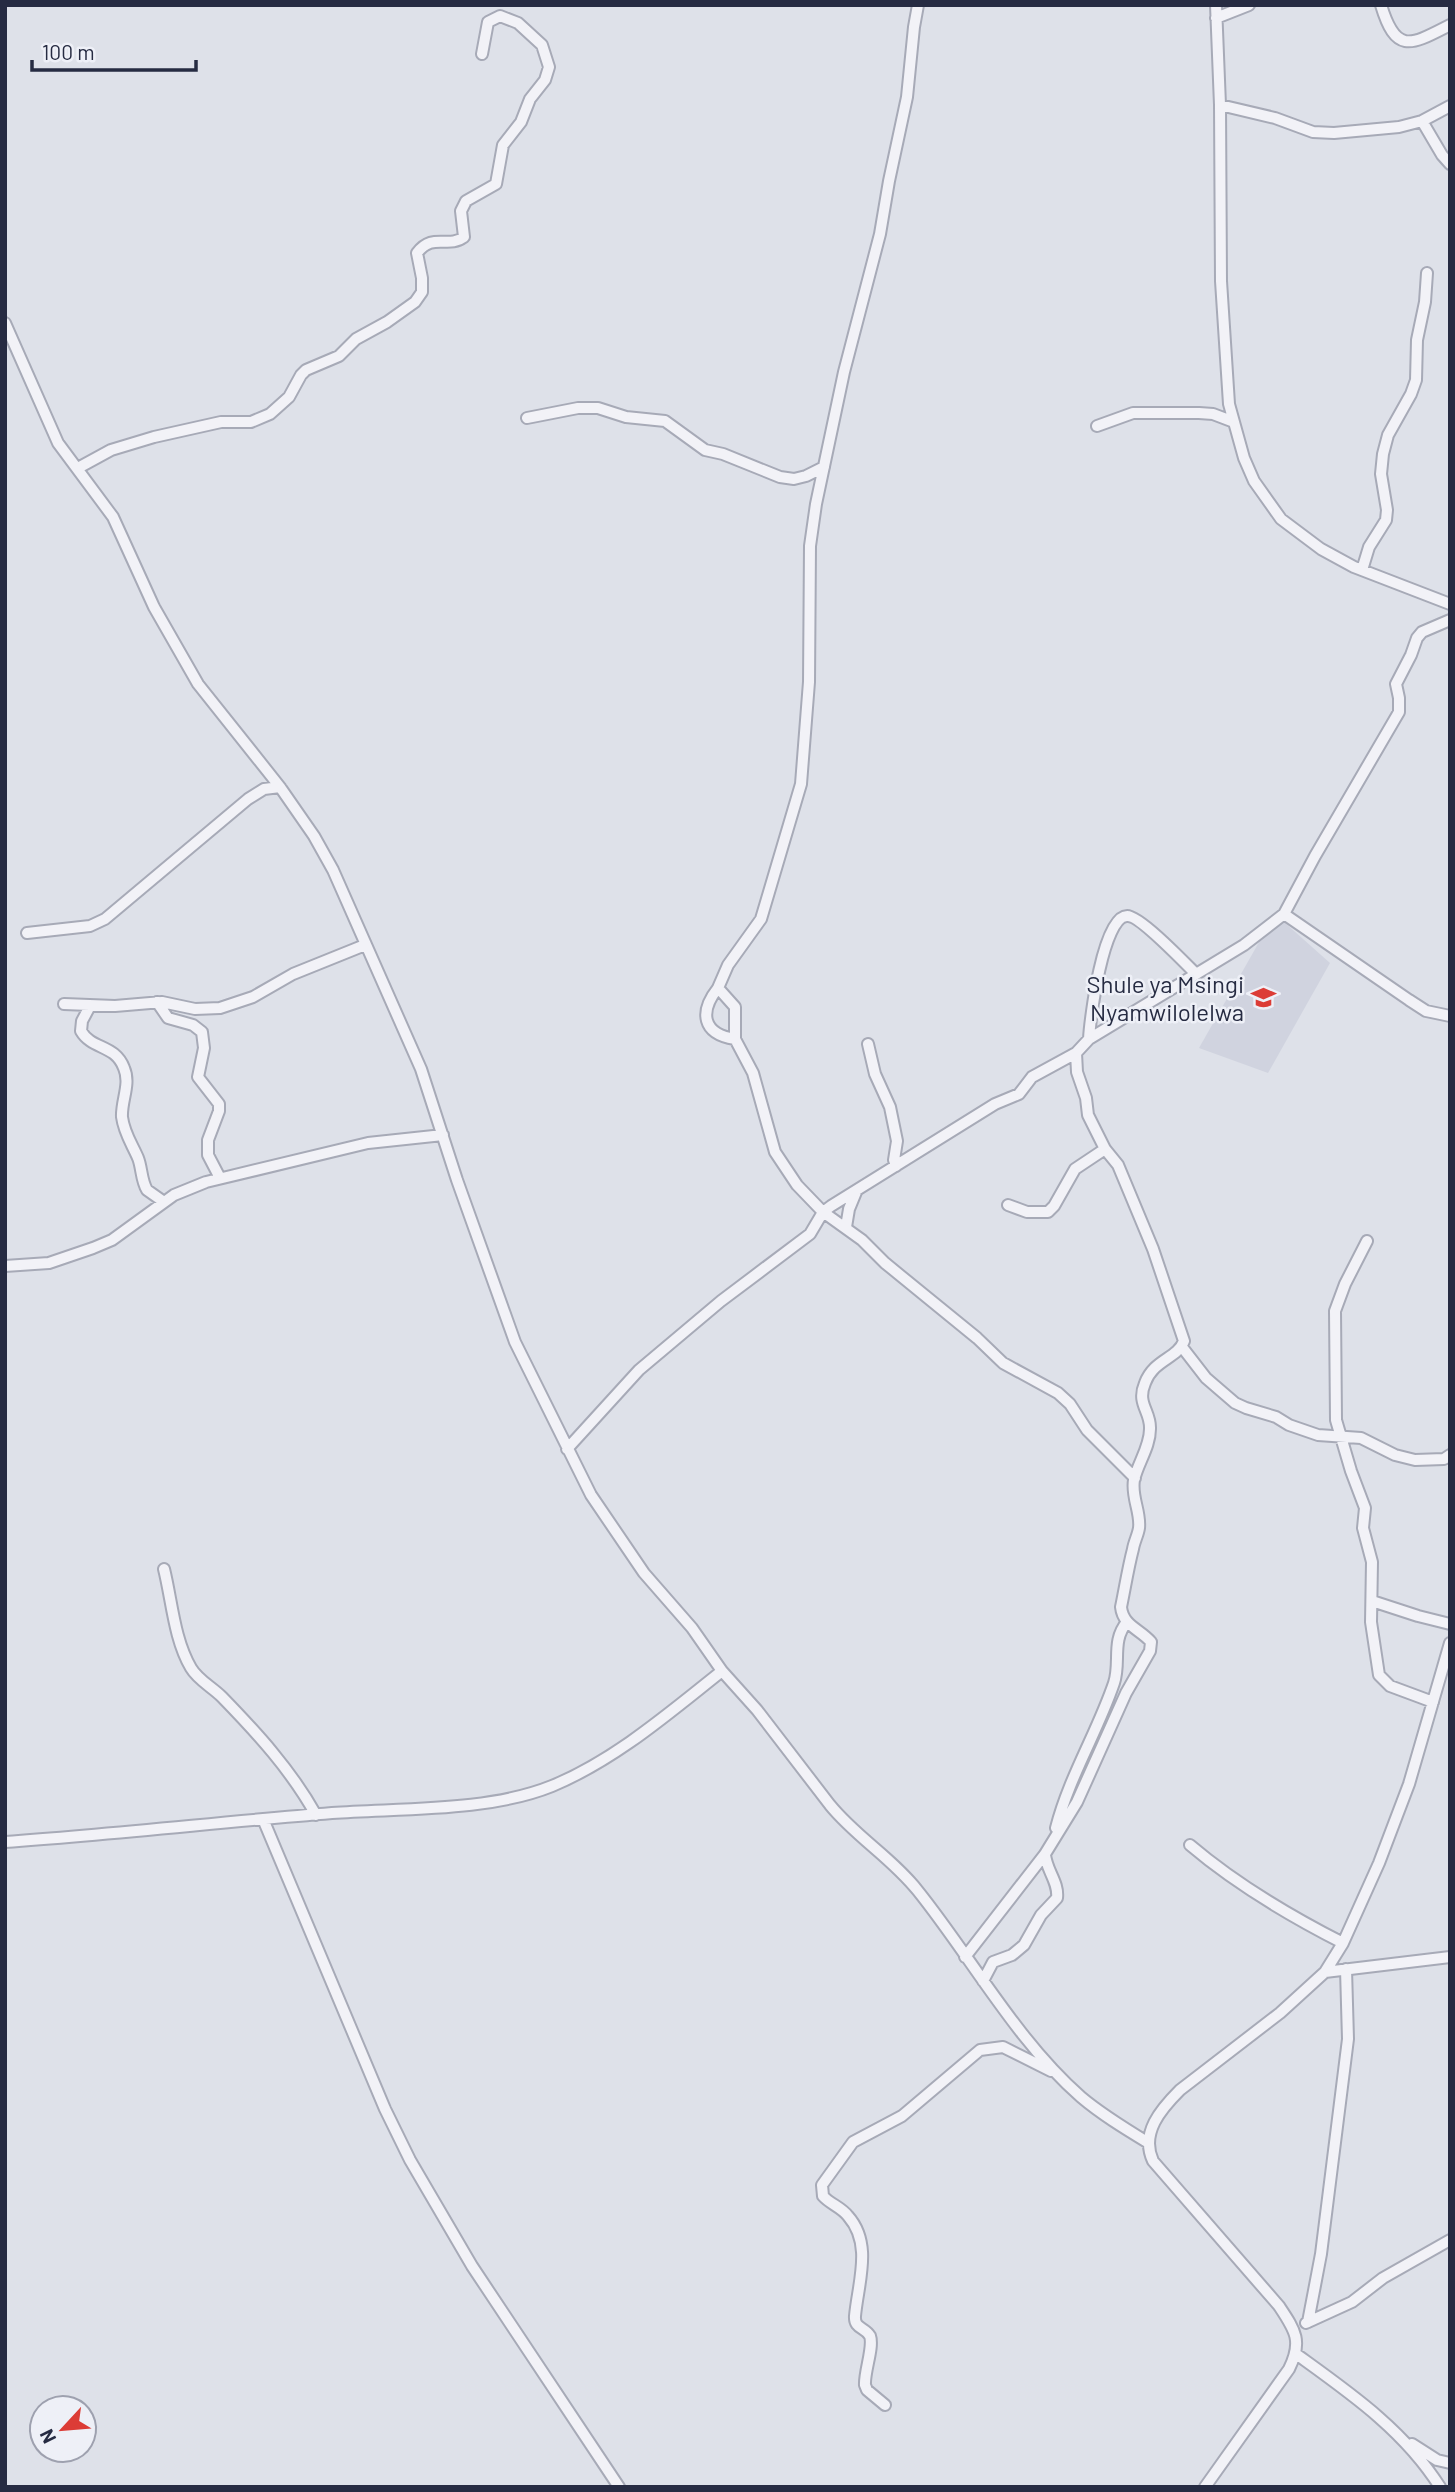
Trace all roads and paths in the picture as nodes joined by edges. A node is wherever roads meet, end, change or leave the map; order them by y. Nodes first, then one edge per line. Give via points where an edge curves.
1 (919, 5) edge
2 (1216, 5) edge
3 (1249, 5) edge
4 (1381, 5) edge
5 (1216, 19) junction
6 (1450, 25) edge
7 (482, 54) dead end
8 (1220, 105) junction
9 (1450, 106) edge
10 (1422, 121) junction
11 (1450, 164) edge
12 (1427, 273) dead end
13 (5, 323) edge
14 (527, 418) dead end
15 (1234, 422) junction
16 (1097, 426) dead end
17 (824, 467) junction
18 (78, 468) junction
19 (1362, 570) junction
20 (1450, 604) edge
21 (1450, 620) edge
22 (280, 787) junction
23 (1284, 914) junction
24 (27, 933) dead end
25 (365, 945) junction
26 (1196, 974) junction
27 (718, 988) junction
28 (158, 1002) junction
29 (64, 1004) dead end
30 (90, 1006) junction
31 (1450, 1016) edge
32 (735, 1039) junction
33 (1089, 1039) junction
34 (868, 1044) dead end
35 (1076, 1053) junction
36 (443, 1135) junction
37 (1105, 1149) junction
38 (896, 1166) junction
39 (220, 1178) junction
40 (856, 1192) junction
41 (164, 1202) junction
42 (1007, 1205) dead end
43 (823, 1213) junction
44 (846, 1227) junction
45 (1367, 1241) dead end
46 (5, 1266) edge
47 (1182, 1347) junction
48 (1340, 1435) junction
49 (567, 1449) junction
50 (1450, 1455) edge
51 (1135, 1478) junction
52 (164, 1569) dead end
53 (1372, 1601) junction
54 (1126, 1622) junction
55 (1450, 1624) edge
56 (1450, 1643) edge
57 (722, 1671) junction
58 (1433, 1702) junction
59 (316, 1815) junction
60 (263, 1819) junction
61 (1054, 1838) junction
62 (5, 1842) edge
63 (1190, 1845) dead end
64 (1045, 1854) junction
65 (1343, 1943) junction
66 (965, 1957) junction
67 (1450, 1957) edge
68 (1346, 1969) junction
69 (1325, 1972) junction
70 (983, 1981) junction
71 (1057, 2074) junction
72 (1147, 2142) junction
73 (1450, 2240) edge
74 (1308, 2322) junction
75 (1294, 2329) junction
76 (1296, 2354) junction
77 (886, 2405) dead end
78 (1401, 2436) junction
79 (1450, 2463) edge
80 (619, 2487) edge
81 (1205, 2487) edge
82 (1440, 2487) edge

1 - 17 street via 908,97 880,234
2 - 5 street
3 - 5 street
4 - 6 street via 1392,33 1403,42 1423,39
5 - 8 street
7 - 18 street via 488,22 508,17 542,45 549,60 548,72 503,145 496,184 466,201 461,211 464,237 455,242 433,241 417,253 422,292 415,302 356,339 339,356 306,370 289,397 271,414 251,422 154,436 111,450
8 - 10 street via 1313,132 1399,127
8 - 15 street via 1221,281
9 - 10 street
10 - 11 street
12 - 19 street via 1416,380 1383,454 1386,520 1368,547
13 - 18 street via 58,443
14 - 17 street via 598,408 626,417 665,421 705,450 780,477 794,479
15 - 16 street via 1213,414 1133,413
15 - 19 street via 1254,481 1281,519 1321,549
17 - 27 street via 810,546 809,682 801,784 761,919 728,965
18 - 22 street via 121,532 154,607 198,684
19 - 20 street
21 - 23 street via 1416,638 1396,684 1399,712
22 - 24 street via 264,789 248,799 105,919 90,926
22 - 25 street via 323,850
23 - 26 street
23 - 31 street via 1426,1011
25 - 28 street via 220,1008
25 - 36 street via 409,1038
26 - 33 street
26 - 33 street via 1138,920 1123,916 1114,924 1097,979
27 - 32 street via 735,1007
27 - 32 street via 708,1003 707,1020 714,1033
28 - 30 street
28 - 39 street via 168,1018 202,1031 198,1076 216,1097 219,1111 208,1140 208,1156
29 - 30 street
30 - 41 street via 80,1031 89,1042 112,1051 124,1067 123,1125 146,1189
32 - 43 street via 753,1073 781,1164
33 - 35 street
34 - 38 street via 890,1107 897,1141
35 - 37 street via 1088,1115
35 - 38 street via 1032,1077 1014,1097 995,1104
36 - 39 street via 368,1143
36 - 49 street via 505,1317
37 - 42 street via 1075,1169 1048,1212 1027,1212
37 - 47 street via 1118,1165 1153,1249 1183,1333
38 - 40 street
39 - 41 street
40 - 43 street
40 - 44 street
41 - 46 street via 112,1240 93,1248 49,1263
43 - 44 street
43 - 49 street via 810,1234 639,1370
44 - 51 street via 1003,1363 1064,1398 1087,1430
45 - 48 street via 1335,1311
47 - 48 street via 1206,1378 1235,1403 1318,1435
47 - 51 street via 1161,1360 1145,1382 1141,1402 1150,1431
48 - 50 street via 1361,1438 1415,1460
48 - 53 street via 1365,1508 1363,1528 1373,1562
49 - 57 street via 591,1495 644,1573
51 - 54 street via 1139,1531 1121,1607
52 - 59 street via 178,1638 192,1670 260,1737
53 - 55 street
53 - 58 street via 1379,1675 1390,1686
54 - 61 street via 1119,1632 1114,1684 1067,1793
54 - 61 street via 1151,1642 1150,1651 1077,1802
56 - 58 street
57 - 59 street via 615,1751 550,1786 478,1803
57 - 66 street via 842,1819 917,1889
58 - 65 street via 1409,1784
59 - 60 street
60 - 62 street
60 - 80 street via 410,2160 472,2266
61 - 64 street
63 - 65 street via 1268,1902
64 - 66 street
64 - 70 street via 1058,1898 1041,1915 1024,1945 993,1962
65 - 69 street
66 - 70 street
67 - 68 street
68 - 69 street
68 - 74 street via 1348,2039
69 - 72 street via 1180,2090 1155,2122
70 - 71 street
71 - 72 street via 1098,2111
71 - 77 street via 1003,2047 980,2050 902,2116 853,2142 822,2185 823,2196 847,2214 858,2232 862,2272 855,2317 870,2341 865,2385
72 - 75 street via 1153,2161 1261,2284
73 - 74 street via 1383,2278 1352,2302
74 - 75 street
75 - 76 street
76 - 78 street
76 - 81 street
78 - 79 street via 1437,2460
78 - 82 street

